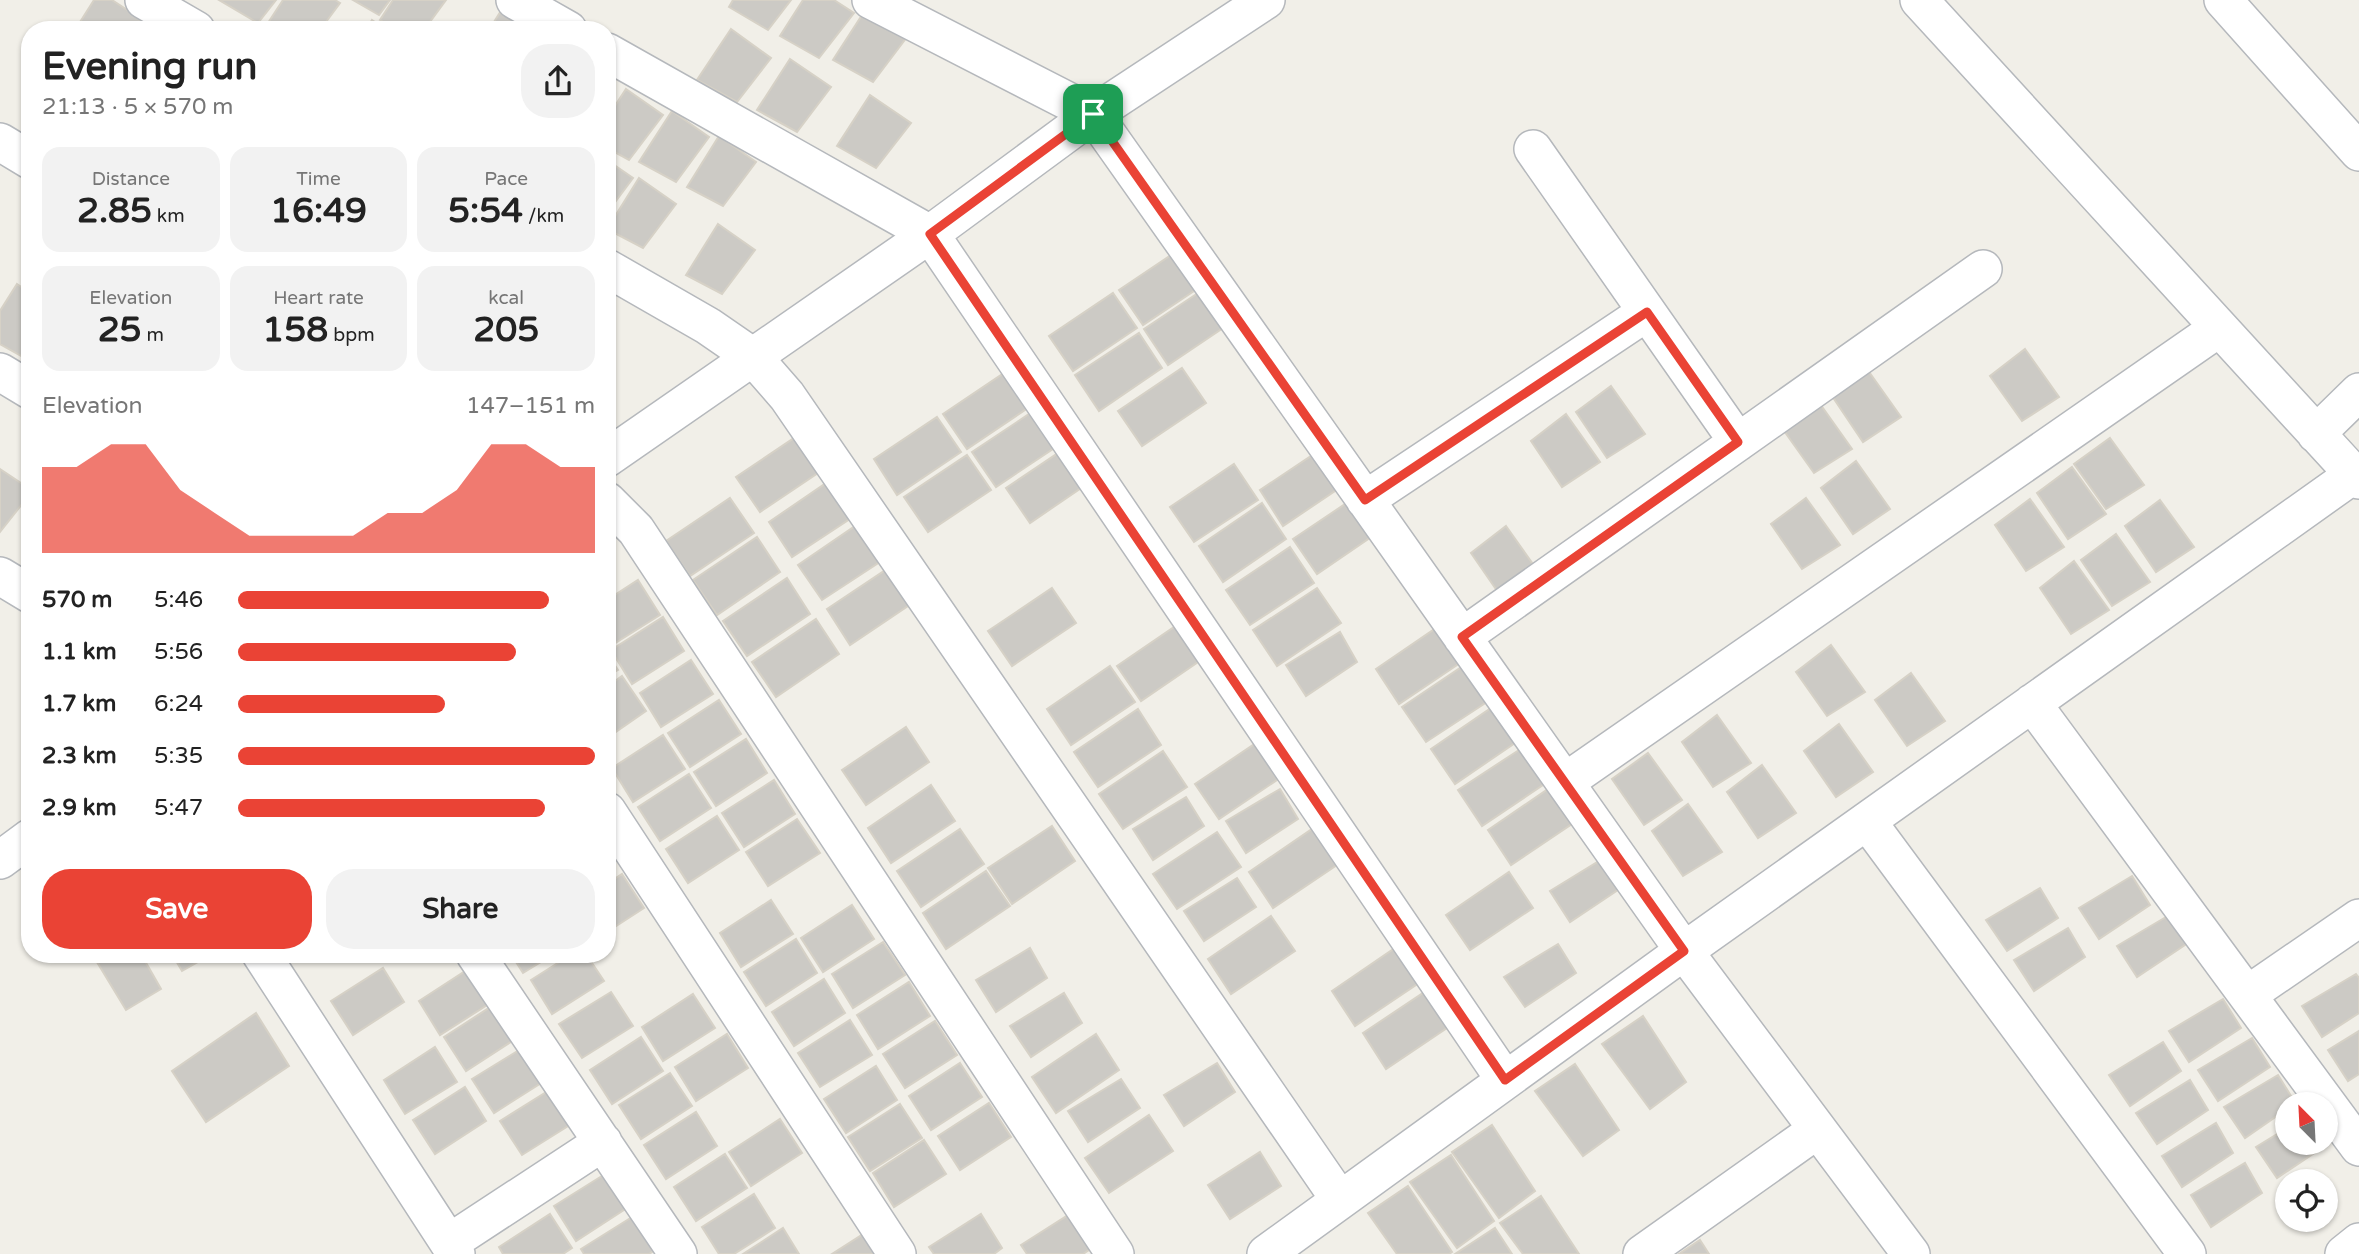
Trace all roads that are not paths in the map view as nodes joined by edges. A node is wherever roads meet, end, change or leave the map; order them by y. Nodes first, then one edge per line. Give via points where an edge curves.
1 (144, 0) edge
2 (515, 0) edge
3 (1266, 0) edge
4 (1919, 0) edge
5 (2223, 0) edge
6 (882, 2) edge
7 (180, 21) edge
8 (552, 21) edge
9 (616, 57) edge
10 (1093, 114) junction
11 (0, 142) edge
12 (1533, 149) dead end
13 (2359, 152) edge
14 (21, 155) edge
15 (930, 234) junction
16 (1983, 269) dead end
17 (616, 273) edge
18 (1647, 312) junction
19 (2219, 328) junction
20 (753, 357) junction
21 (0, 372) edge
22 (21, 385) edge
23 (2355, 390) edge
24 (2316, 434) junction
25 (1738, 442) junction
26 (616, 452) edge
27 (2356, 477) edge
28 (1365, 500) junction
29 (616, 511) edge
30 (0, 576) edge
31 (21, 589) edge
32 (1462, 637) junction
33 (2032, 703) junction
34 (1564, 782) junction
35 (1867, 821) junction
36 (616, 825) edge
37 (21, 845) edge
38 (0, 860) edge
39 (2359, 918) edge
40 (1684, 951) junction
41 (267, 963) edge
42 (481, 963) edge
43 (2247, 995) junction
44 (1505, 1080) junction
45 (1818, 1130) junction
46 (603, 1142) junction
47 (2359, 1147) edge
48 (1340, 1200) junction
49 (2359, 1242) edge
50 (452, 1249) edge
51 (678, 1254) edge
52 (897, 1254) edge
53 (1115, 1254) edge
54 (1266, 1254) edge
55 (1642, 1254) edge
56 (1910, 1254) edge
57 (2187, 1254) edge
58 (2344, 1254) edge

1 - 7 street
2 - 8 street
3 - 10 street
4 - 19 street
5 - 13 street
6 - 10 street
9 - 15 street
10 - 15 street
10 - 28 street
11 - 14 street
12 - 18 street
15 - 20 street
15 - 44 street
16 - 25 street
17 - 20 street
18 - 25 street
18 - 28 street
19 - 24 street
19 - 34 street
20 - 26 street
20 - 48 street via 787,396
21 - 22 street
23 - 24 street
24 - 27 street
25 - 32 street
27 - 33 street
28 - 32 street
29 - 53 street via 644,541
30 - 31 street
32 - 34 street
33 - 35 street
33 - 43 street
34 - 40 street
35 - 40 street
35 - 57 street
36 - 52 street
37 - 38 street
39 - 43 street
40 - 44 street
40 - 45 street
41 - 50 street
42 - 46 street
43 - 47 street
44 - 48 street
45 - 55 street
45 - 56 street
46 - 50 street
46 - 51 street
48 - 54 street
49 - 58 street

